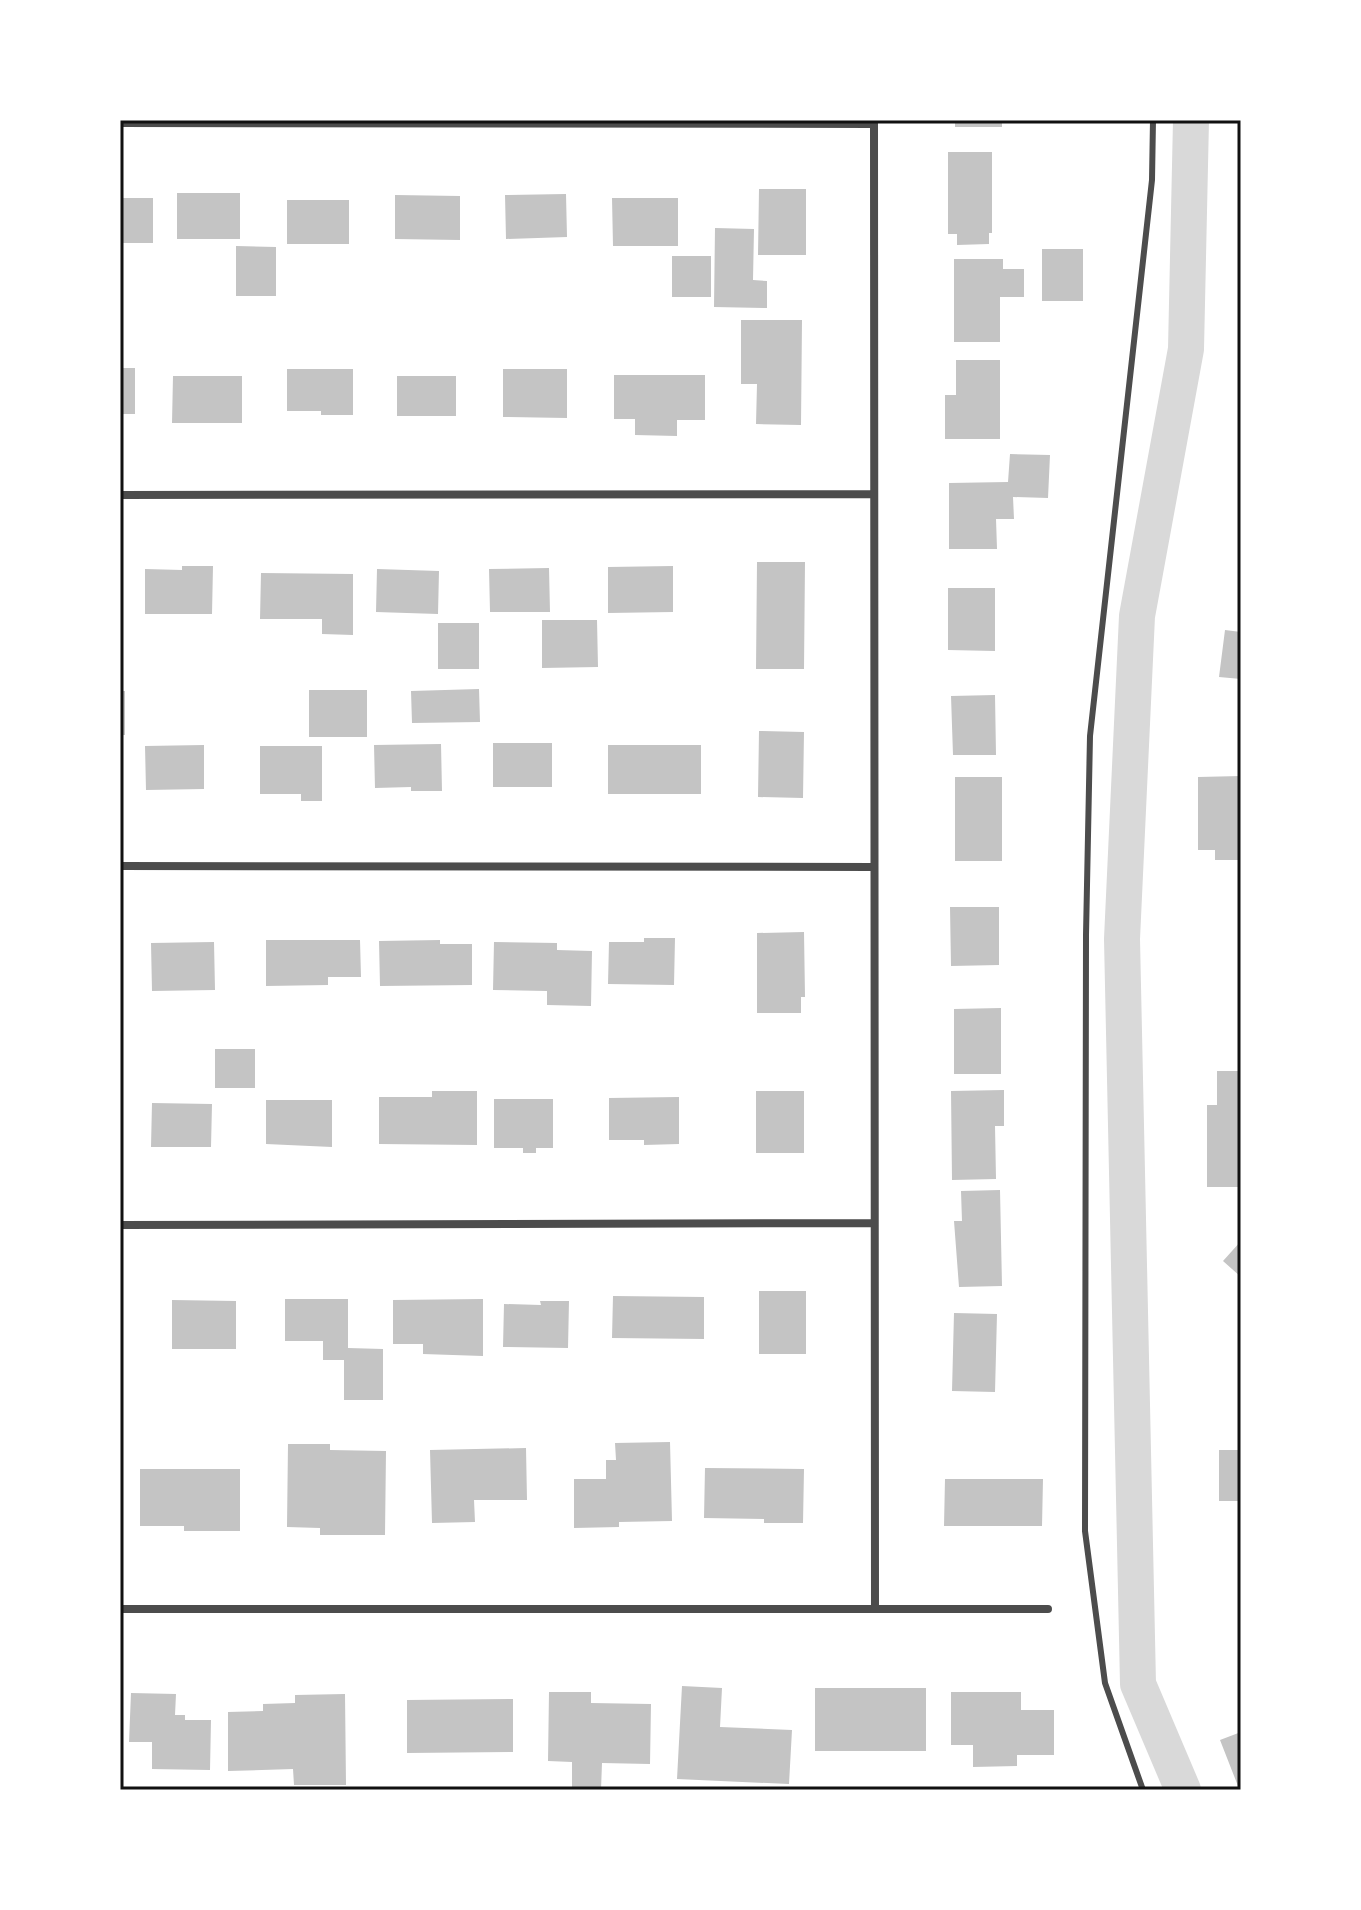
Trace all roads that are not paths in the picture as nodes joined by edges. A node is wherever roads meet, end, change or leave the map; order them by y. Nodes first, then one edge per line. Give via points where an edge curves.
1 (1153, 120) edge
2 (874, 122) edge
3 (120, 123) edge
4 (874, 494) junction
5 (120, 495) edge
6 (120, 866) edge
7 (874, 867) junction
8 (874, 1223) junction
9 (120, 1225) edge
10 (120, 1609) edge
11 (875, 1609) junction
12 (1048, 1609) dead end
13 (1143, 1790) edge

1 - 13 lane via 1152,180 1090,736 1086,935 1085,1531 1105,1683
2 - 3 street
2 - 4 street
4 - 5 street
4 - 7 street
6 - 7 street
7 - 8 street
8 - 9 street
8 - 11 street
10 - 11 street
11 - 12 street

